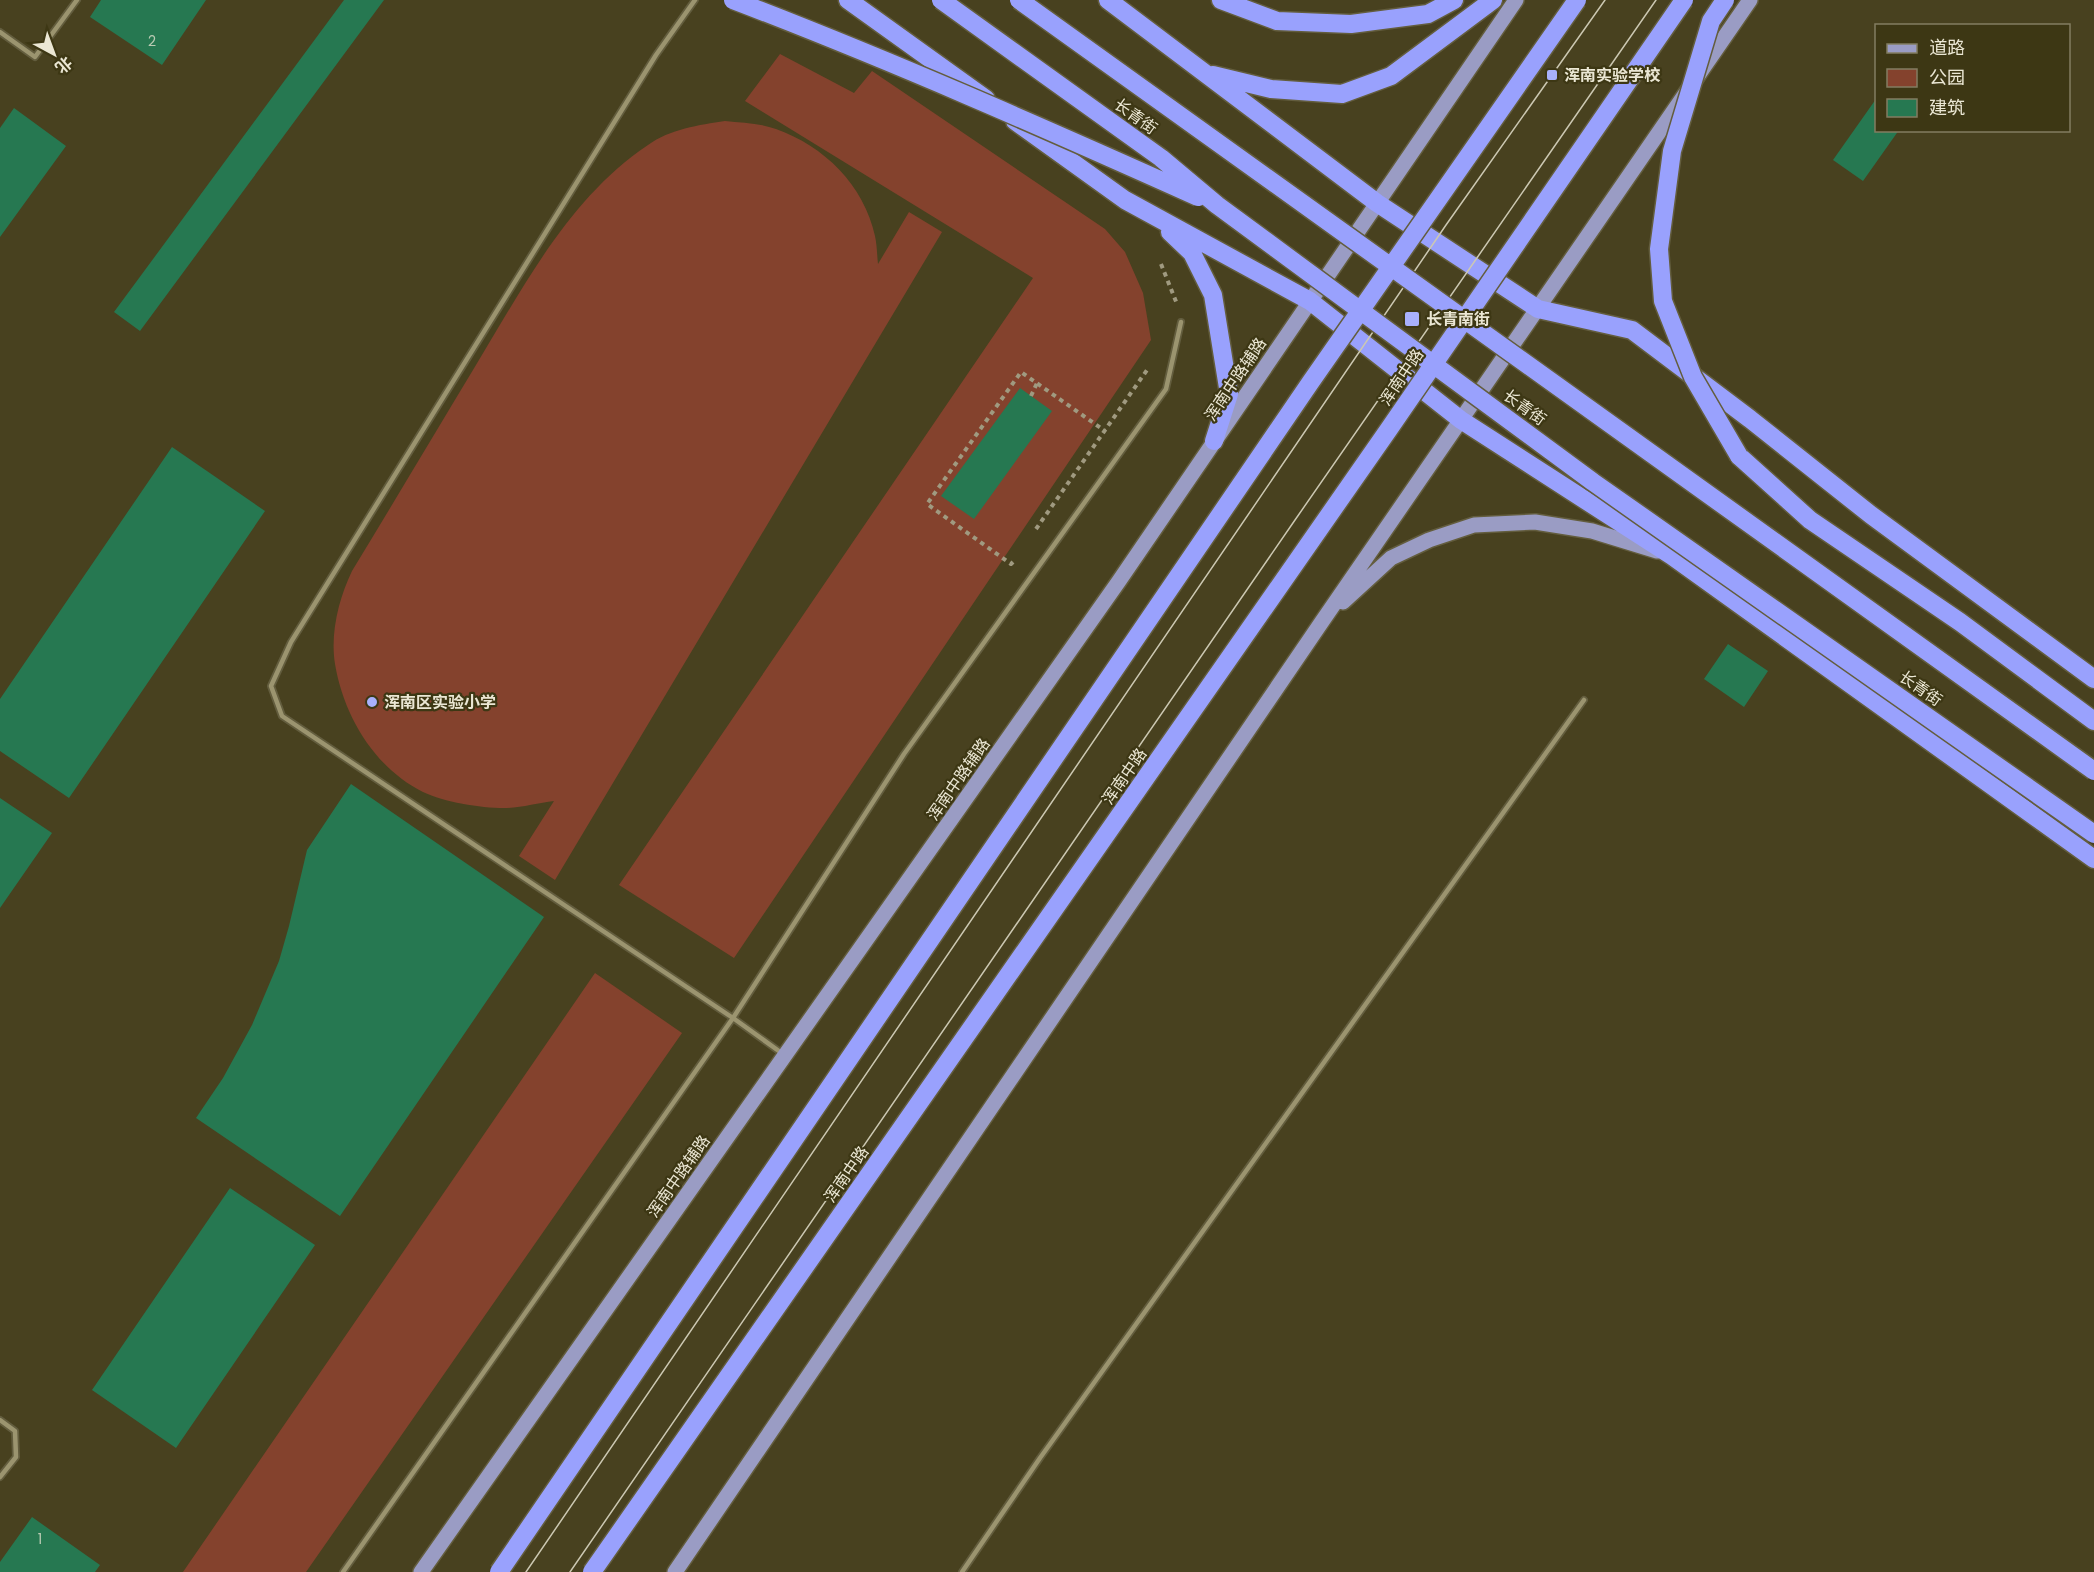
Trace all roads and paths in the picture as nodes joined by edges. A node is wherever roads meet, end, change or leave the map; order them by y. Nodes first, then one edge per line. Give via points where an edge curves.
1 (77, 0) edge
2 (694, 0) edge
3 (733, 0) edge
4 (848, 0) edge
5 (941, 0) edge
6 (1019, 0) edge
7 (1108, 0) edge
8 (1221, 0) edge
9 (1454, 0) edge
10 (1493, 0) edge
11 (1516, 0) edge
12 (1577, 0) edge
13 (1684, 0) edge
14 (1725, 0) edge
15 (1750, 0) edge
16 (0, 32) edge
17 (1204, 73) junction
18 (1377, 203) junction
19 (1216, 205) junction
20 (1151, 214) junction
21 (1310, 301) junction
22 (1538, 309) junction
23 (1181, 322) dead end
24 (1149, 368) dead end
25 (1037, 383) junction
26 (1031, 396) dead end
27 (1461, 420) junction
28 (1105, 431) junction
29 (1214, 441) junction
30 (1032, 536) dead end
31 (1018, 555) dead end
32 (1672, 556) junction
33 (1321, 623) junction
34 (2094, 679) edge
35 (1584, 700) dead end
36 (2094, 722) edge
37 (2094, 771) edge
38 (2094, 834) edge
39 (2094, 860) edge
40 (733, 1018) junction
41 (785, 1055) junction
42 (0, 1420) edge
43 (0, 1477) edge
44 (343, 1572) edge
45 (421, 1572) edge
46 (499, 1572) edge
47 (592, 1572) edge
48 (675, 1572) edge
49 (962, 1572) edge

1 - 16 lane via 35,57
2 - 40 lane via 291,642 271,686 282,716
3 - 19 highway, bridge via 997,107
4 - 20 highway via 1125,200
5 - 19 highway, 长青街, bridge via 1161,158
6 - 37 highway, 长青街, bridge
7 - 17 highway
8 - 9 highway via 1277,21 1351,24 1428,14
10 - 17 highway via 1391,76 1342,94 1271,89
11 - 18 main road, 浑南中路辅路
12 - 46 highway, bridge via 1310,383
13 - 47 highway, 浑南中路, bridge
14 - 36 highway, bridge via 1711,21 1672,152 1659,249 1663,301 1693,377 1739,456 1810,520 1960,622
15 - 22 main road
17 - 18 highway
18 - 21 main road, 浑南中路辅路
18 - 22 highway
19 - 38 highway, 长青街, bridge via 1593,482
20 - 21 highway
20 - 29 highway via 1192,253 1213,295 1229,394
21 - 27 highway
21 - 29 main road, 浑南中路辅路
22 - 27 main road
22 - 34 highway via 1632,330 1871,515
23 - 40 lane via 1166,389 904,754
24 - 28 path
25 - 26 path
25 - 28 path
25 - 31 path via 1021,372 927,504 1011,564
27 - 32 highway
27 - 33 main road
28 - 30 path
29 - 41 main road, 浑南中路辅路
32 - 33 main road via 1592,531 1535,522 1474,525 1391,558
32 - 39 highway
33 - 48 main road
35 - 49 lane
40 - 41 lane
40 - 44 lane
41 - 45 main road, 浑南中路辅路
42 - 43 lane via 15,1431 16,1457

